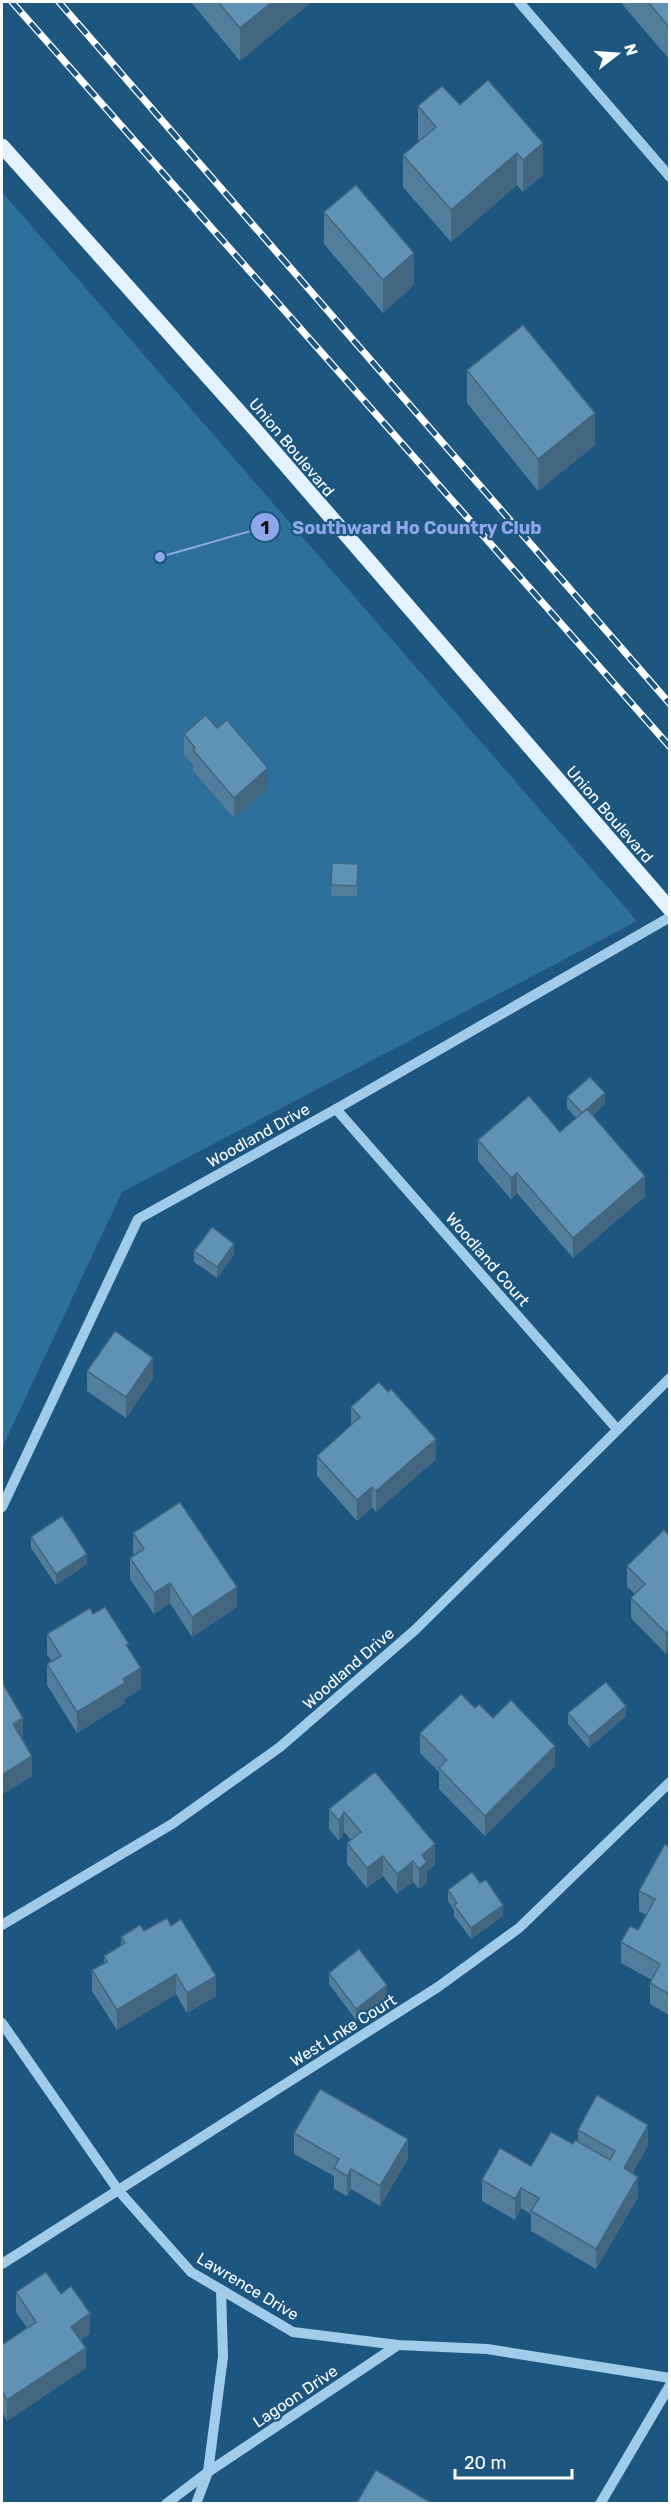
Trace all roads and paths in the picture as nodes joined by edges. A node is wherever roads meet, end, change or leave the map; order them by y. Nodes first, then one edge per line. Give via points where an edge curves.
1 (519, 2) edge
2 (2, 146) edge
3 (669, 177) edge
4 (669, 909) edge
5 (669, 917) edge
6 (336, 1109) junction
7 (669, 1378) edge
8 (617, 1429) junction
9 (2, 1507) edge
10 (669, 1782) edge
11 (2, 1924) edge
12 (2, 2023) edge
13 (118, 2190) junction
14 (2, 2264) edge
15 (220, 2290) junction
16 (398, 2345) junction
17 (669, 2378) edge
18 (669, 2385) edge
19 (208, 2472) junction
20 (166, 2504) edge
21 (196, 2504) edge
22 (600, 2504) edge

1 - 3 street
2 - 4 main road, Union Boulevard via 252,426
5 - 6 street, Woodland Drive
6 - 8 street, Woodland Court
6 - 9 street, Woodland Drive via 138,1219
7 - 8 street, Woodland Drive
8 - 11 street, Woodland Drive via 415,1630 280,1747 172,1824
10 - 13 street, West Lnke Court via 519,1928 438,1987
12 - 13 street, Lawrence Drive
13 - 14 street, West Lnke Court
13 - 15 street, Lawrence Drive via 191,2272
15 - 16 street, Lawrence Drive via 293,2332
15 - 19 street via 223,2357
16 - 17 street, Lawrence Drive via 487,2349
16 - 19 street, Lagoon Drive
18 - 22 street
19 - 20 street, Lagoon Drive
19 - 21 street

